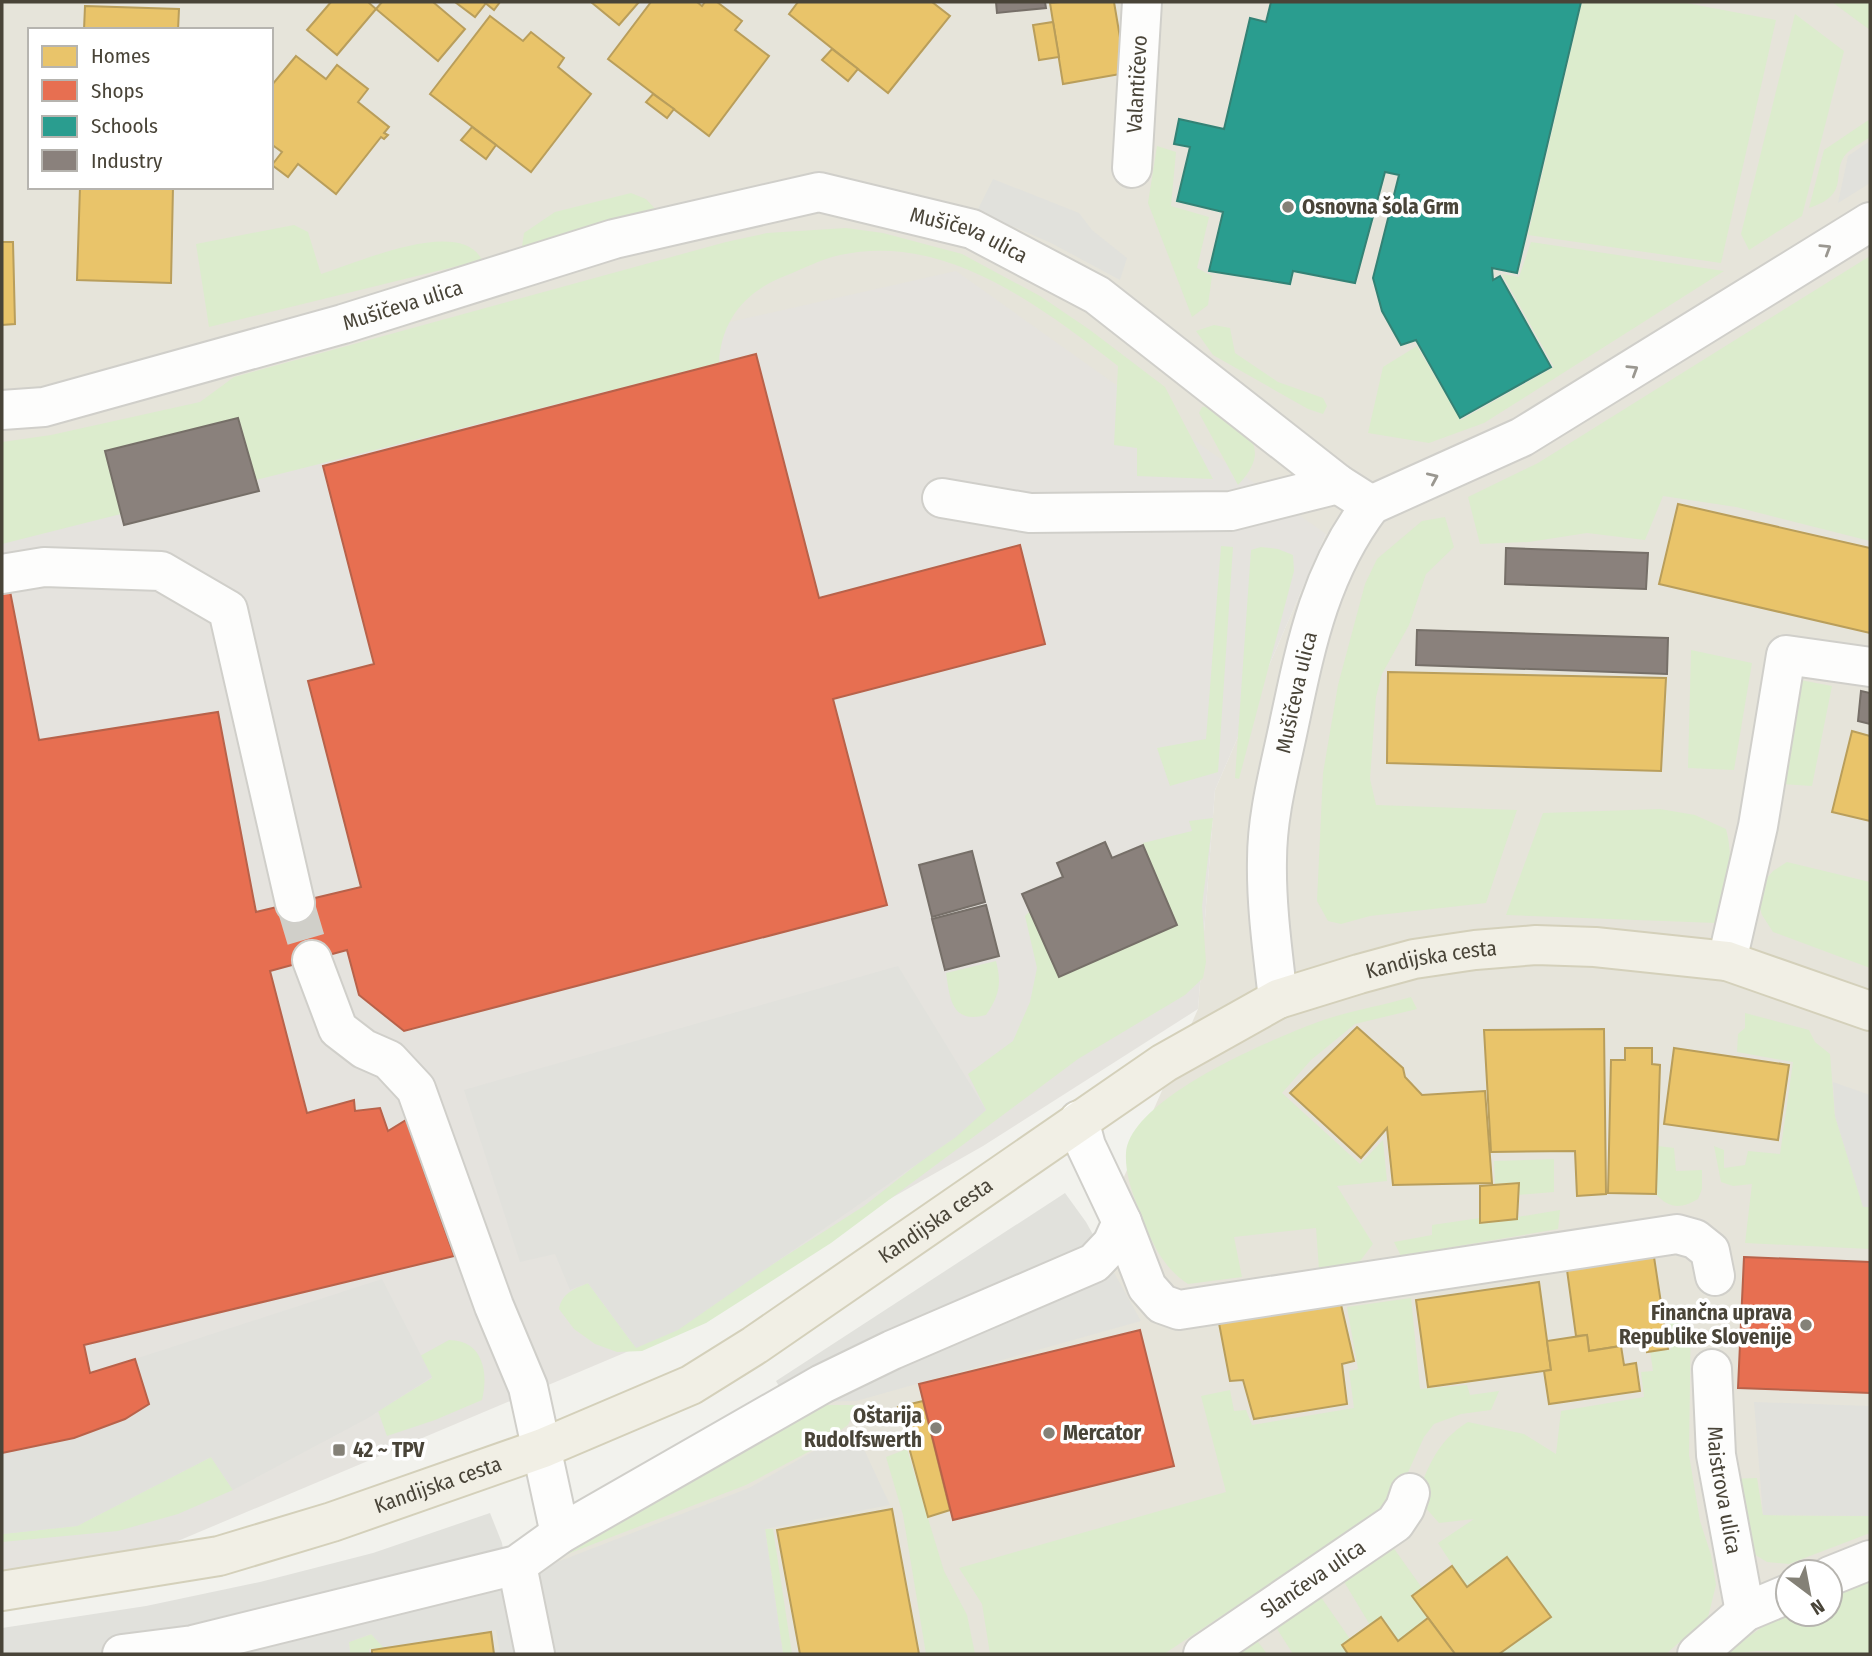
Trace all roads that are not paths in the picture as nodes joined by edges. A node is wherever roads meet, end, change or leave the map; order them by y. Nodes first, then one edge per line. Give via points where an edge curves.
1 (1142, 2) edge
2 (1132, 168) dead end
3 (1870, 222) edge
4 (2, 410) edge
5 (1338, 484) junction
6 (942, 498) dead end
7 (1371, 505) junction
8 (2, 574) edge
9 (1870, 667) edge
10 (295, 903) tunnel mouth
11 (312, 960) tunnel mouth
12 (1727, 961) junction
13 (1278, 999) junction
14 (1870, 1012) edge
15 (1079, 1120) junction
16 (1122, 1222) junction
17 (1715, 1276) dead end
18 (1712, 1369) dead end
19 (543, 1448) junction
20 (1409, 1493) dead end
21 (559, 1534) junction
22 (1870, 1560) edge
23 (517, 1565) junction
24 (1844, 1570) edge
25 (2, 1591) edge
26 (1774, 1600) edge
27 (1745, 1612) junction
28 (122, 1654) edge
29 (535, 1654) edge
30 (1203, 1654) edge
31 (1697, 1654) edge

1 - 2 street, Valantičevo
7 -> 3 street via 1522,437
4 - 5 street, Mušičeva ulica via 44,407 343,324 614,239 819,192 972,229 1097,295
5 - 6 street via 1231,511 1030,513
5 - 7 street, Mušičeva ulica
7 - 13 street, Mušičeva ulica via 1346,538 1325,582 1270,810 1267,862
8 - 10 street via 44,567 161,571 228,610
9 - 12 street via 1786,655 1758,827
11 - 19 street via 338,1029 364,1049 389,1060 416,1089 528,1387
12 - 13 main road, Kandijska cesta via 1536,945 1414,958
12 - 14 main road, Kandijska cesta
13 - 15 main road, Kandijska cesta via 1164,1063
15 - 16 street via 1086,1146
15 - 19 main road, Kandijska cesta via 691,1385
16 - 17 street via 1147,1287 1162,1304 1178,1310 1677,1234 1695,1239 1710,1251
16 - 21 street via 1112,1244 1094,1263 822,1384
18 - 27 street, Maistrova ulica via 1716,1455
19 - 21 street
19 - 25 main road, Kandijska cesta via 219,1556
20 - 30 street, Slančeva ulica via 1395,1523
21 - 23 street
22 - 24 street
23 - 28 street via 193,1645
23 - 29 street
26 - 27 street
27 - 31 street

